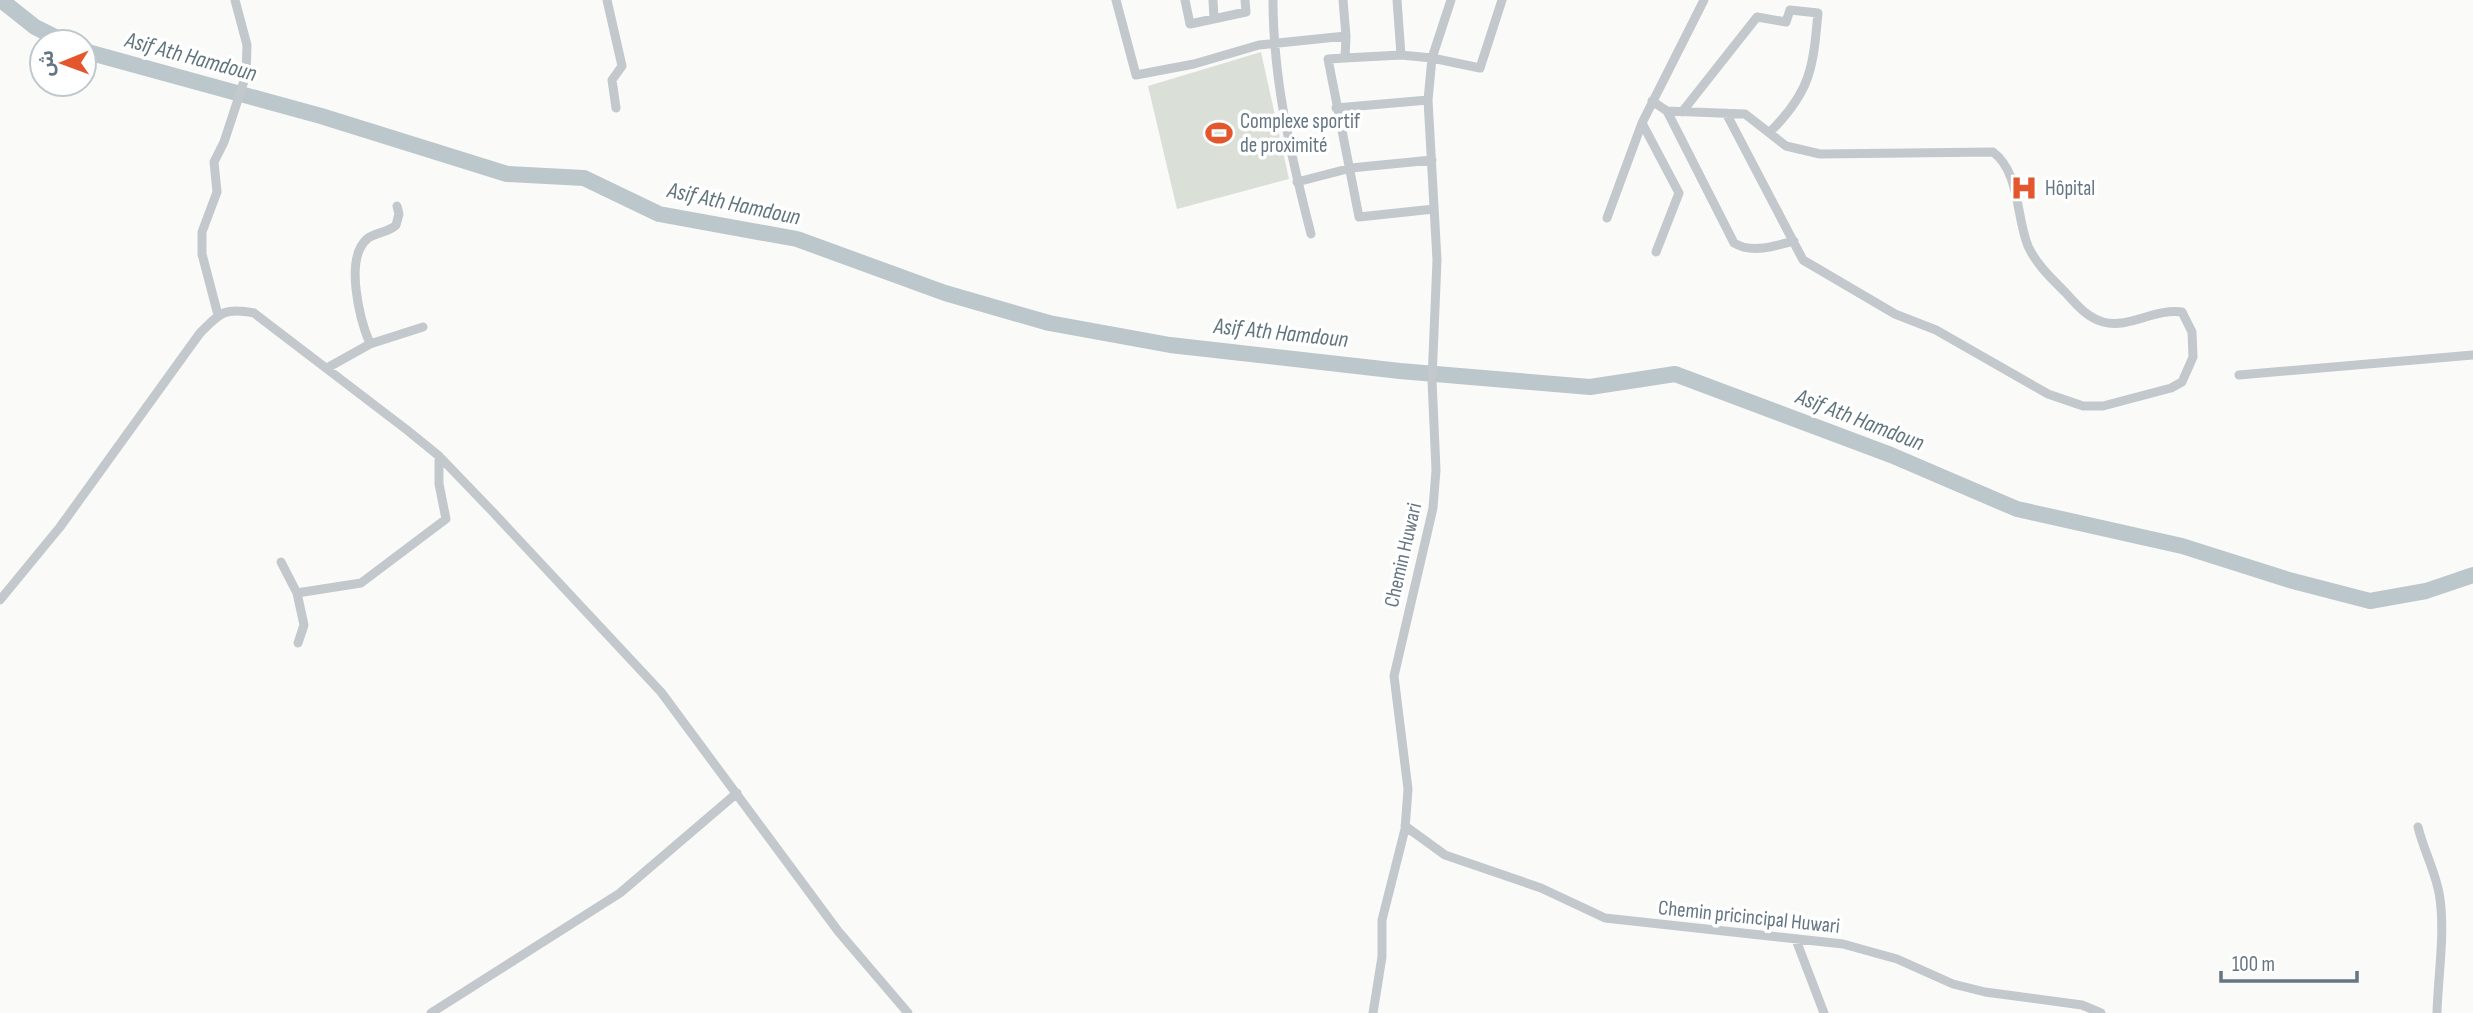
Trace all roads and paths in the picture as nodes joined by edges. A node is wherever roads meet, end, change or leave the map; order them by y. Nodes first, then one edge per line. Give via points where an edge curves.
1 (235, 0) edge
2 (607, 0) edge
3 (1116, 0) edge
4 (1185, 0) edge
5 (1213, 0) edge
6 (1245, 0) edge
7 (1273, 0) edge
8 (1343, 0) edge
9 (1397, 0) edge
10 (1451, 0) edge
11 (1502, 0) edge
12 (1704, 0) edge
13 (1214, 19) junction
14 (1346, 36) junction
15 (1273, 43) junction
16 (1401, 55) junction
17 (1345, 58) junction
18 (1432, 58) junction
19 (1428, 100) junction
20 (1652, 101) junction
21 (616, 108) dead end
22 (1336, 108) junction
23 (1667, 111) junction
24 (1682, 112) junction
25 (1726, 113) junction
26 (1642, 123) junction
27 (1770, 132) junction
28 (1432, 160) junction
29 (1350, 168) junction
30 (1297, 181) junction
31 (397, 206) dead end
32 (1434, 209) junction
33 (1607, 218) dead end
34 (1311, 234) dead end
35 (1794, 241) junction
36 (1656, 252) dead end
37 (218, 315) junction
38 (423, 327) dead end
39 (370, 344) junction
40 (2473, 355) edge
41 (327, 368) junction
42 (2239, 375) dead end
43 (439, 456) junction
44 (281, 562) dead end
45 (298, 593) junction
46 (0, 600) edge
47 (298, 643) dead end
48 (737, 793) junction
49 (1405, 826) junction
50 (2418, 827) dead end
51 (1796, 940) junction
52 (431, 1013) edge
53 (908, 1013) edge
54 (1373, 1013) edge
55 (1824, 1013) edge
56 (2101, 1013) edge
57 (2437, 1013) edge

1 - 37 street via 247,45 246,75 214,162 217,192 202,232 202,254
2 - 21 street via 622,66 612,80
3 - 15 street via 1136,75
4 - 13 street via 1190,24
5 - 13 street
6 - 13 street via 1246,12
7 - 15 street
8 - 14 street
9 - 16 street
10 - 18 street, Chemin Huwari
11 - 18 street via 1480,68
12 - 20 street
14 - 15 street
14 - 17 street
15 - 30 street via 1283,121
16 - 17 street
16 - 18 street
17 - 22 street via 1328,59
18 - 19 street, Chemin Huwari
19 - 22 street
19 - 28 street, Chemin Huwari
20 - 23 street
20 - 26 street
22 - 29 street
23 - 24 street
23 - 35 street via 1734,243 1764,249
24 - 25 street
24 - 27 street via 1757,17 1786,22 1790,10 1818,13 1813,68 1799,98
25 - 27 street via 1745,114
25 - 35 street
26 - 33 street
26 - 36 street via 1679,193
27 - 35 street via 1786,146 1820,154 1993,152 2007,168 2029,248 2044,271 2085,314 2101,321 2117,324 2162,312 2182,312 2192,332 2189,371 2171,388 2083,407 1849,287 1803,260
28 - 29 street
28 - 32 street, Chemin Huwari
29 - 30 street
29 - 32 street via 1359,216
30 - 34 street
31 - 39 street via 396,225 368,238 359,250 355,286
32 - 49 street, Chemin Huwari via 1433,508 1394,676 1408,789
37 - 41 street via 233,309 254,313
37 - 46 street
38 - 39 street
39 - 41 street
40 - 42 street
41 - 43 street
43 - 45 street via 446,519 441,526 361,583
43 - 48 street via 661,692
44 - 45 street
45 - 47 street via 304,625
48 - 52 street via 621,893
48 - 53 street via 838,931
49 - 51 street, Chemin pricincipal Huwari via 1445,856 1541,888 1605,918
49 - 54 street, Chemin Huwari via 1382,920 1382,957
50 - 57 street via 2441,902
51 - 55 street
51 - 56 street, Chemin pricincipal Huwari via 1871,950 1953,984 2082,1005

